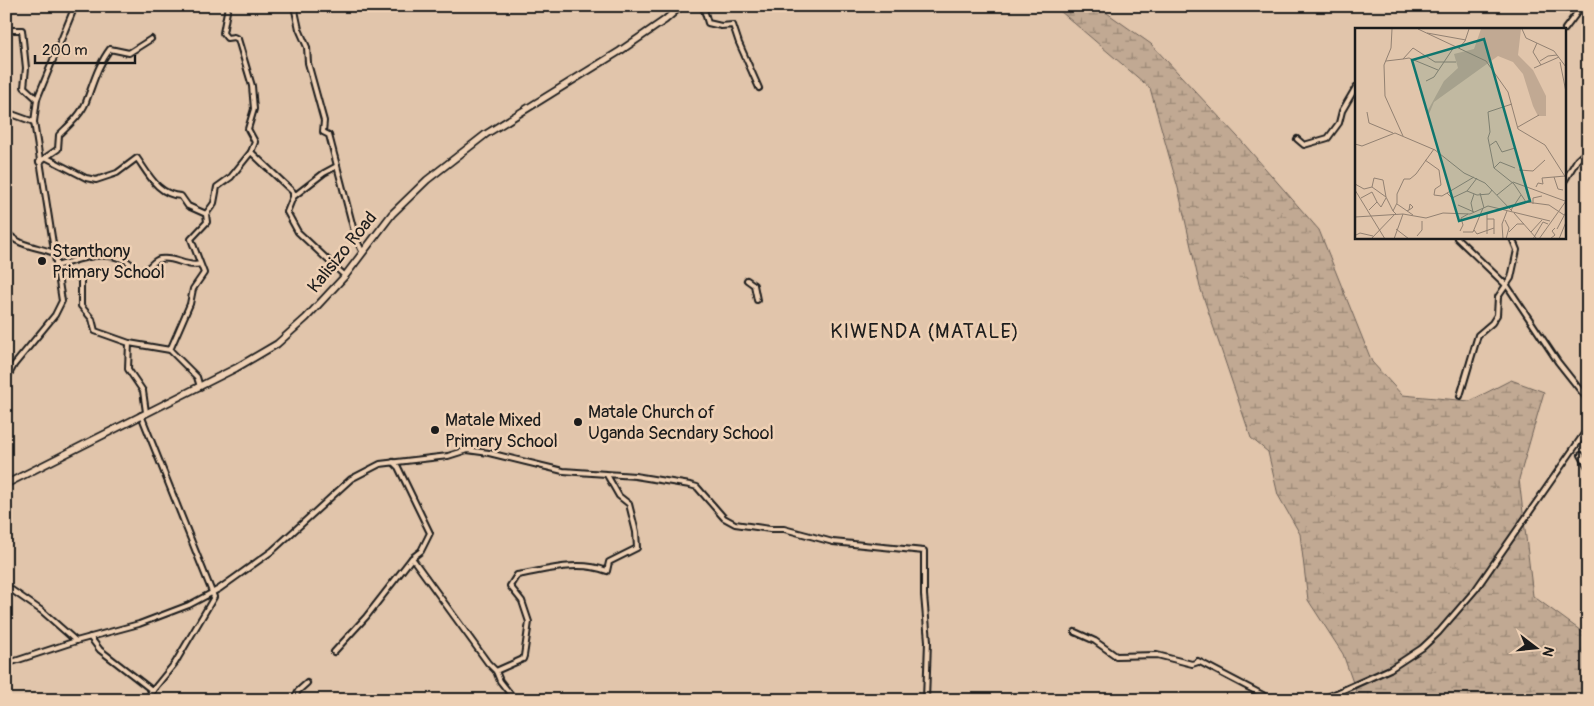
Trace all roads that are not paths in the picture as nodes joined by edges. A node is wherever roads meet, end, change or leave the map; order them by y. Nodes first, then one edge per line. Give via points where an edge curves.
1 (75, 6) edge
2 (228, 6) edge
3 (294, 6) edge
4 (681, 6) edge
5 (703, 6) edge
6 (1582, 6) edge
7 (1566, 28) edge
8 (6, 30) edge
9 (151, 39) dead end
10 (759, 88) dead end
11 (1355, 89) edge
12 (37, 99) junction
13 (6, 112) edge
14 (34, 122) junction
15 (1297, 139) dead end
16 (1588, 150) edge
17 (251, 152) junction
18 (47, 158) junction
19 (40, 162) junction
20 (337, 166) junction
21 (1566, 178) edge
22 (294, 197) junction
23 (206, 214) junction
24 (6, 231) edge
25 (1458, 239) edge
26 (1512, 239) edge
27 (362, 252) junction
28 (54, 253) junction
29 (200, 264) junction
30 (56, 266) junction
31 (57, 273) junction
32 (345, 276) junction
33 (748, 280) dead end
34 (1505, 285) junction
35 (756, 300) dead end
36 (129, 343) junction
37 (170, 350) junction
38 (6, 380) edge
39 (200, 387) junction
40 (1460, 396) dead end
41 (1588, 400) edge
42 (144, 414) junction
43 (1588, 428) edge
44 (1581, 454) dead end
45 (393, 462) junction
46 (1588, 467) edge
47 (607, 475) junction
48 (6, 484) edge
49 (412, 558) junction
50 (6, 586) edge
51 (212, 593) junction
52 (1075, 632) dead end
53 (90, 637) junction
54 (76, 641) junction
55 (334, 652) dead end
56 (6, 664) edge
57 (496, 671) junction
58 (307, 683) dead end
59 (153, 691) junction
60 (145, 700) edge
61 (294, 700) edge
62 (515, 700) edge
63 (926, 700) edge
64 (1264, 700) edge
65 (1321, 700) edge

1 - 12 street
2 - 17 street via 223,34 227,38 238,39 252,86 254,109 248,129 255,142
3 - 20 street via 307,47 308,63 324,121 323,132 329,135
4 - 27 street, Kalisizo Road via 650,31 454,158 403,202
5 - 10 street via 708,23 733,25
6 - 7 street
8 - 12 street via 22,30 26,68 24,87
9 - 18 street via 129,53 110,50 100,64 85,104 59,135 58,149
11 - 15 street via 1328,138 1304,145
12 - 14 street
13 - 14 street
14 - 19 street
16 - 21 street via 1577,160
17 - 22 street via 288,186
17 - 23 street via 231,177 217,187 214,203
18 - 19 street
18 - 23 street via 96,180 117,173 137,158 160,189 171,196 181,196 188,206
19 - 28 street
20 - 22 street
20 - 27 street
22 - 32 street via 287,212 298,232
23 - 29 street via 207,222 192,240
24 - 28 street via 26,246
25 - 34 street
26 - 34 street via 1517,250 1509,284
27 - 32 street, Kalisizo Road
28 - 30 street
29 - 30 street via 192,267 175,259 161,259 148,269 140,270 123,259 96,254
29 - 37 street via 204,275 193,288 190,304
30 - 31 street
31 - 36 street via 77,276 80,280 81,306 92,319 95,332
31 - 38 street via 62,297 60,307
32 - 39 street, Kalisizo Road via 277,344
33 - 35 street via 754,285
34 - 40 street via 1498,297 1497,315 1478,335
34 - 41 street
36 - 37 street
36 - 42 street via 128,369 143,391
37 - 39 street via 197,377
39 - 42 street, Kalisizo Road
42 - 48 street, Kalisizo Road
42 - 51 street
43 - 65 street via 1476,589 1439,632 1422,648 1390,669
44 - 46 street
45 - 47 street via 448,456 466,450 563,471
45 - 49 street via 430,533 421,551
45 - 51 street via 372,466 351,479 272,551
47 - 57 street via 618,496 629,504 636,532 636,548 609,562 607,571 592,565 555,567 518,575 510,586 522,601 529,622 524,656
47 - 63 street via 694,486 724,518 735,524 784,529 833,542 924,551 928,641
49 - 55 street
49 - 57 street
50 - 54 street via 42,611
51 - 53 street via 139,624
51 - 59 street via 212,602 175,663
52 - 64 street via 1116,656 1157,655 1192,664 1198,661 1264,695
53 - 54 street
53 - 59 street via 100,650
54 - 56 street
57 - 62 street
58 - 61 street
59 - 60 street

